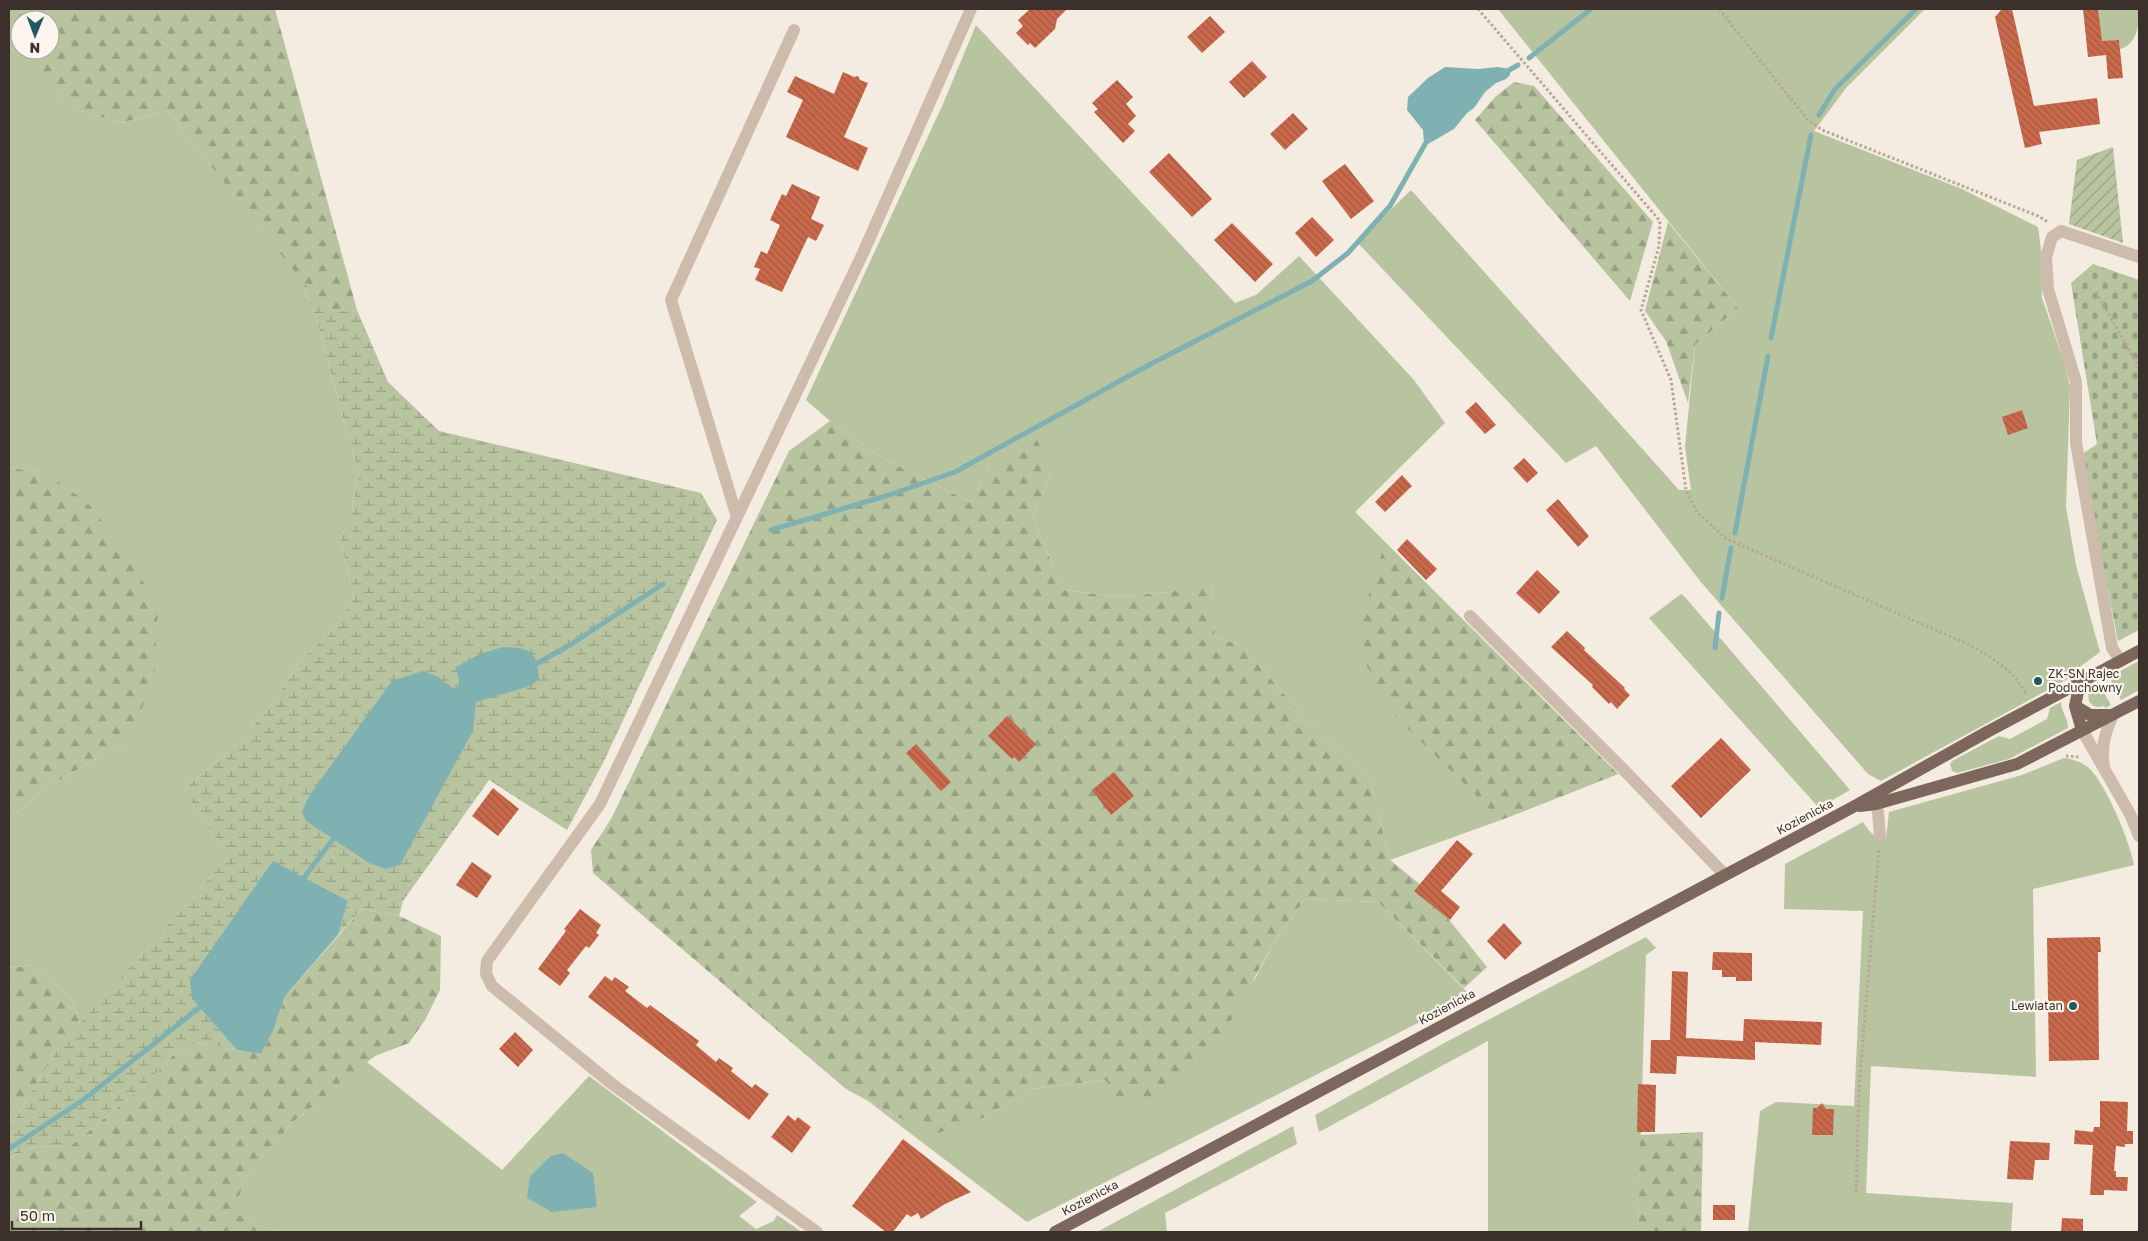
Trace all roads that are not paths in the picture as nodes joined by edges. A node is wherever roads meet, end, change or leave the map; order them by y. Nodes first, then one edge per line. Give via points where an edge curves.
1 (971, 9) edge
2 (794, 30) dead end
3 (2139, 257) edge
4 (737, 517) junction
5 (1470, 616) dead end
6 (2139, 651) edge
7 (2121, 661) junction
8 (2080, 682) junction
9 (2139, 701) edge
10 (2075, 706) junction
11 (2114, 715) junction
12 (2082, 730) junction
13 (2105, 771) junction
14 (1874, 800) junction
15 (1880, 836) road end
16 (2139, 836) edge
17 (1725, 875) junction
18 (817, 1232) edge
19 (1055, 1232) edge

1 - 4 street via 863,253
2 - 4 street via 671,300
3 - 7 street via 2061,231 2052,237 2046,257 2048,289 2076,382 2076,443 2112,648
4 - 18 street via 600,804 493,949 487,960 486,974 492,986 612,1084
5 - 17 street
6 - 7 main road, Kozienicka
7 - 8 main road, Kozienicka
8 - 10 main road
8 - 14 main road, Kozienicka
9 - 11 main road, Kozienicka
10 - 11 main road via 2090,715
10 - 12 main road
11 - 12 main road, Kozienicka
11 - 13 street via 2103,740
12 - 13 street
12 - 14 main road, Kozienicka via 2017,764
13 - 16 street
14 - 15 street
14 - 17 main road, Kozienicka via 1853,807
17 - 19 main road, Kozienicka

